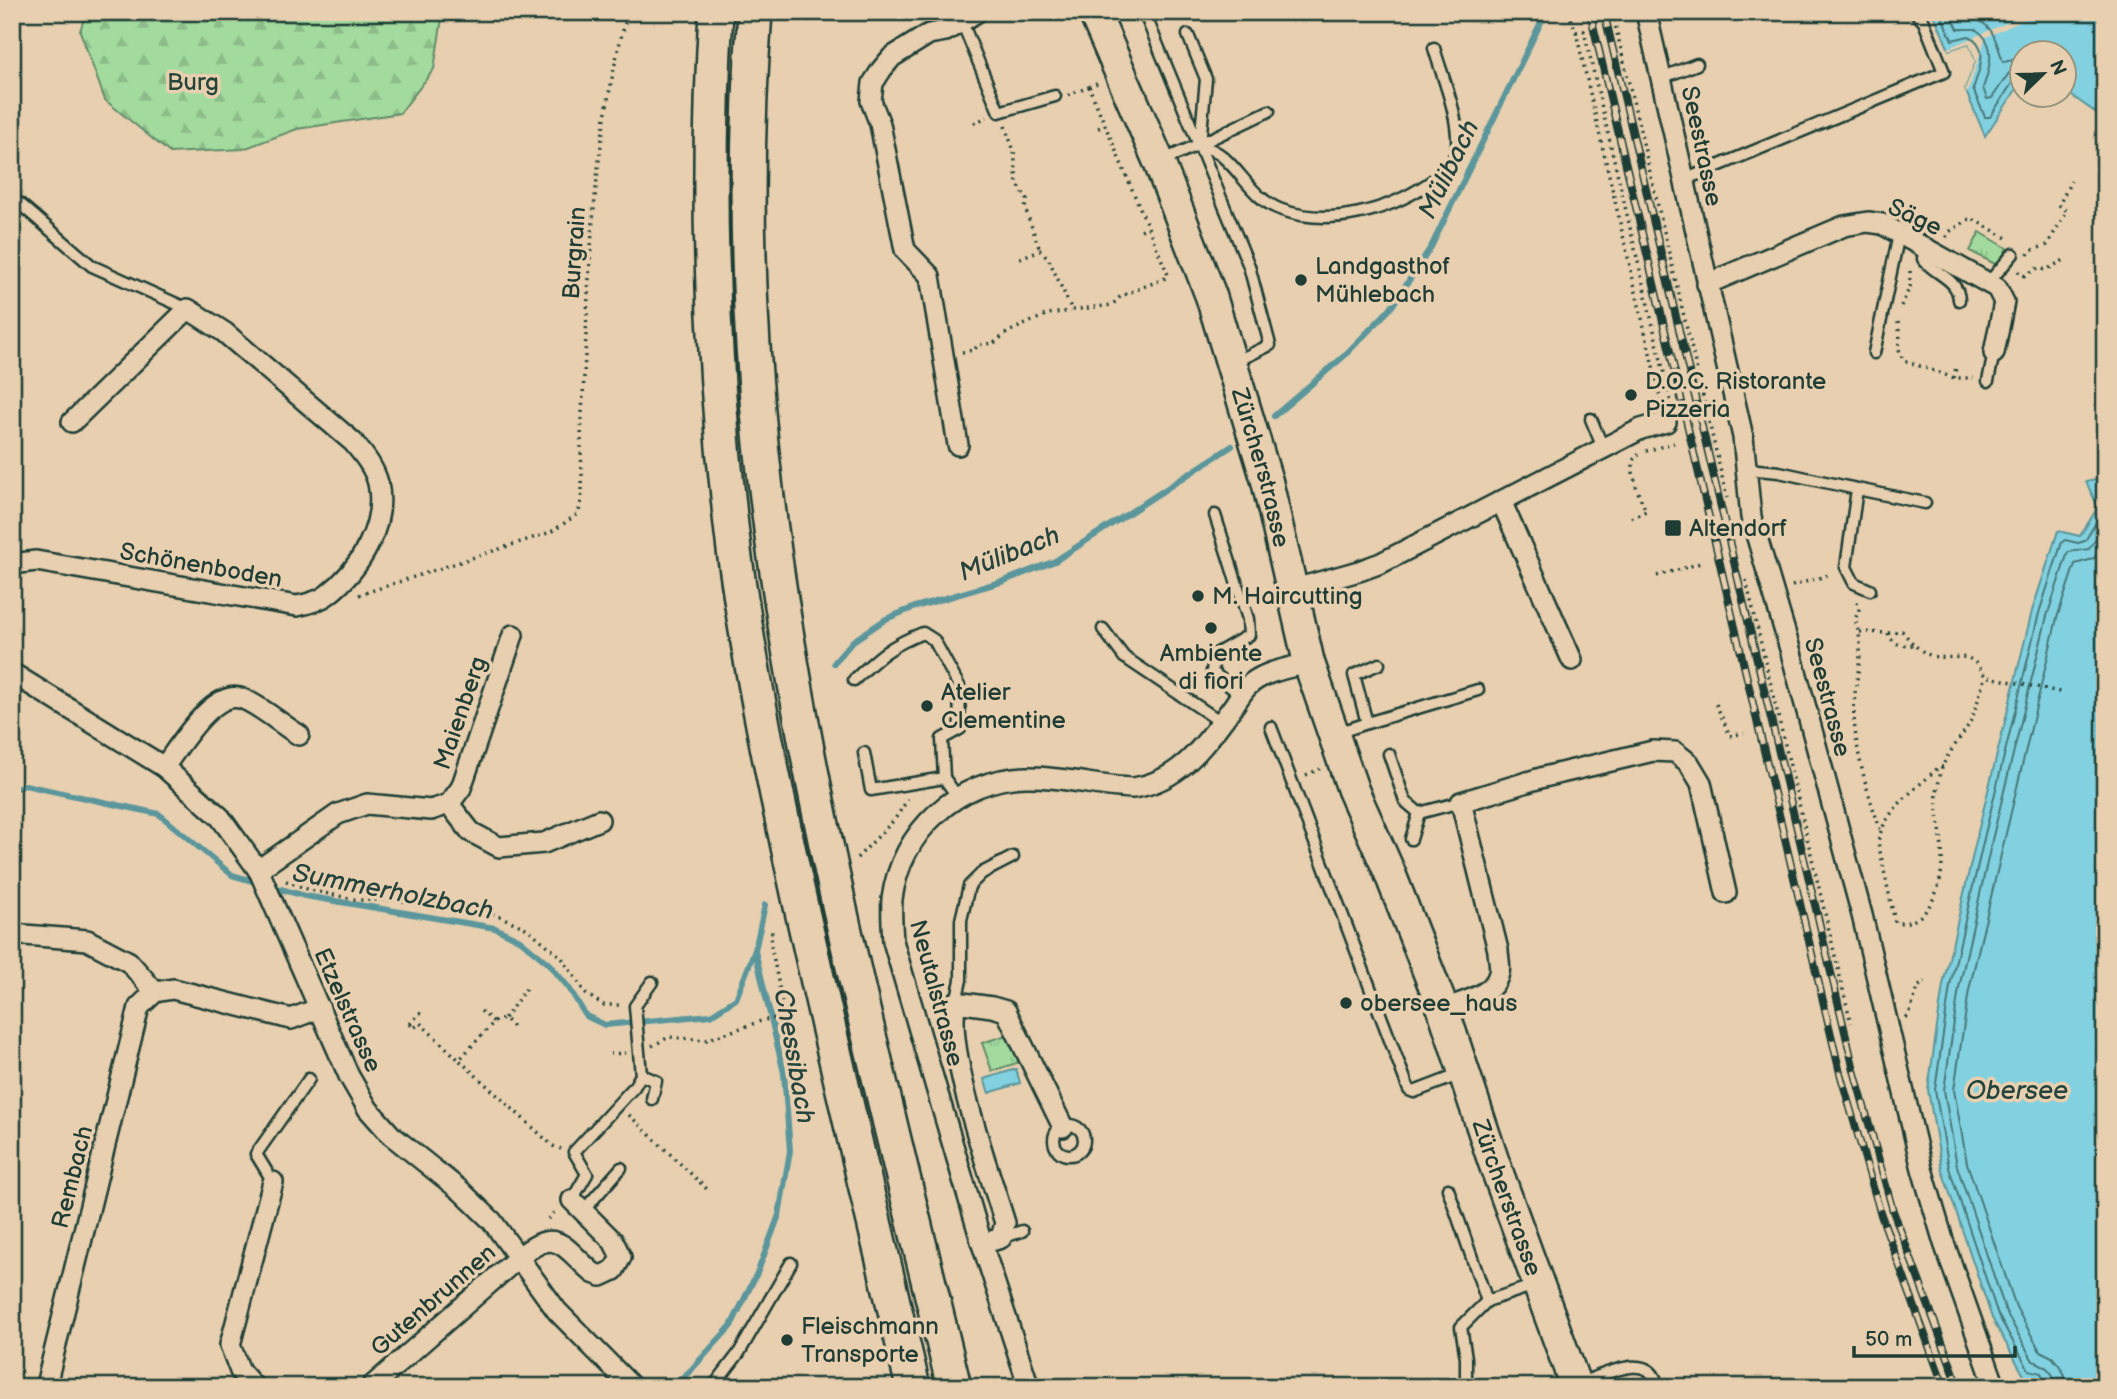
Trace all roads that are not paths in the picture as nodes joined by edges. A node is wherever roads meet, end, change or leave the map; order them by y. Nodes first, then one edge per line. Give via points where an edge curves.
1 (716, 12) edge
2 (755, 12) edge
3 (1094, 12) edge
4 (1144, 12) edge
5 (1646, 12) edge
6 (1914, 12) edge
7 (970, 17) edge
8 (1188, 35) dead end
9 (1434, 48) dead end
10 (1697, 64) dead end
11 (1661, 78) junction
12 (1055, 96) dead end
13 (1269, 111) dead end
14 (1200, 144) junction
15 (1159, 162) junction
16 (1684, 180) junction
17 (12, 197) edge
18 (1899, 234) junction
19 (1928, 246) junction
20 (2015, 249) road end
21 (1989, 282) junction
22 (1707, 284) junction
23 (1959, 300) dead end
24 (188, 309) junction
25 (1874, 352) dead end
26 (1994, 353) joint
27 (1233, 363) junction
28 (1988, 381) dead end
29 (1669, 413) road end
30 (1591, 419) dead end
31 (72, 422) dead end
32 (958, 445) dead end
33 (1604, 448) junction
34 (1747, 469) junction
35 (1857, 489) junction
36 (1501, 501) junction
37 (1925, 503) dead end
38 (1215, 514) dead end
39 (12, 564) edge
40 (1291, 590) junction
41 (1870, 590) dead end
42 (1103, 629) dead end
43 (513, 635) dead end
44 (1572, 660) dead end
45 (1310, 663) junction
46 (1379, 664) dead end
47 (12, 673) edge
48 (854, 680) dead end
49 (1478, 690) dead end
50 (1241, 695) junction
51 (1221, 722) junction
52 (1367, 723) junction
53 (1271, 727) dead end
54 (1334, 734) junction
55 (299, 735) dead end
56 (863, 753) dead end
57 (1389, 754) dead end
58 (164, 767) junction
59 (944, 778) junction
60 (957, 796) junction
61 (1461, 802) junction
62 (449, 804) junction
63 (1419, 813) junction
64 (599, 820) dead end
65 (1411, 839) dead end
66 (1013, 857) dead end
67 (259, 870) junction
68 (1726, 893) dead end
69 (12, 934) edge
70 (652, 982) dead end
71 (155, 992) junction
72 (956, 1002) junction
73 (320, 1008) junction
74 (1443, 1009) junction
75 (1464, 1072) junction
76 (640, 1075) junction
77 (309, 1079) dead end
78 (652, 1099) dead end
79 (1063, 1127) dead end
80 (621, 1168) dead end
81 (273, 1182) joint
82 (1447, 1189) dead end
83 (578, 1206) junction
84 (1022, 1231) dead end
85 (992, 1241) junction
86 (518, 1258) junction
87 (791, 1263) dead end
88 (1538, 1284) junction
89 (1487, 1301) junction
90 (47, 1381) dead end
91 (380, 1384) edge
92 (1576, 1385) edge
93 (254, 1387) edge
94 (632, 1387) edge
95 (713, 1387) edge
96 (914, 1387) edge
97 (954, 1387) edge
98 (1028, 1387) edge
99 (1466, 1387) edge
100 (1658, 1387) edge
101 (1995, 1387) edge

1 - 96 highway via 710,167 712,302 736,559 779,806
2 - 97 highway via 749,159 751,307 774,550 820,811
3 - 15 main road, Zürcherstrasse
4 - 14 lane
5 - 11 street, Seestrasse
6 - 16 lane via 1924,22 1944,72
7 - 12 lane via 999,112
7 - 32 street via 946,31 929,34 892,57 873,83 871,101 880,124 905,250 929,275
8 - 14 lane via 1206,79
9 - 14 lane via 1456,124 1457,149 1446,171 1392,204 1315,217 1280,210 1253,191 1223,156
10 - 11 lane
11 - 16 street, Seestrasse
13 - 14 lane
14 - 15 lane
14 - 27 lane via 1249,266 1269,345
15 - 27 main road, Zürcherstrasse
16 - 22 street, Seestrasse
17 - 24 lane, Schönenboden via 92,266
18 - 19 street, Säge
18 - 22 street, Säge via 1882,224 1844,226
18 - 25 lane
19 - 21 street, Säge
19 - 23 lane via 1923,259 1959,290
20 - 21 lane
21 - 26 street via 2004,302
22 - 34 street, Seestrasse
24 - 31 street
24 - 39 street, Schönenboden via 234,340 368,461 378,483 379,515 369,547 351,573 326,596 297,606 36,561
26 - 28 lane
27 - 40 main road, Zürcherstrasse via 1267,481
29 - 33 street
30 - 33 lane
33 - 36 street
34 - 35 lane
34 - 101 street, Seestrasse via 1751,517 1862,915 1922,1168
35 - 37 lane
35 - 41 lane via 1846,567 1854,583
36 - 40 street via 1381,563
36 - 44 street
38 - 50 lane via 1249,635 1214,655 1212,672
40 - 45 main road, Zürcherstrasse
42 - 51 lane via 1124,657
43 - 62 street, Maienberg via 461,788
45 - 50 street, Neutalstrasse via 1269,674 1247,686
45 - 54 main road, Zürcherstrasse
46 - 52 lane via 1354,675
47 - 58 street, Etzelstrasse
48 - 59 lane via 885,650 923,633 934,640 959,686 960,729 942,739
49 - 52 lane
50 - 51 street, Neutalstrasse
51 - 60 street, Neutalstrasse via 1189,762 1146,786 1111,787 1027,777 989,783
52 - 54 lane
53 - 75 lane via 1409,1090
54 - 74 main road, Zürcherstrasse
55 - 58 street via 241,698 223,699 206,711
56 - 59 lane via 871,790
57 - 63 lane via 1405,801
58 - 67 street, Etzelstrasse via 220,817
59 - 60 lane
60 - 85 street, Neutalstrasse via 935,812 911,846 896,882 891,919 893,941
61 - 63 lane
61 - 68 street via 1653,751 1675,752 1689,763 1701,783
61 - 74 street via 1500,972 1493,986 1478,996
62 - 64 street, Maienberg via 471,832 499,847 544,843
62 - 67 street, Maienberg via 431,810 367,804 338,814
63 - 65 lane
66 - 72 lane, Neutalstrasse via 982,873 969,886 961,920 961,980
67 - 73 street, Etzelstrasse
69 - 71 street via 87,940 129,962
70 - 76 lane via 635,1006
71 - 73 street via 173,989 291,1019
71 - 90 street, Rembach via 139,1007
72 - 79 street, Neutalstrasse via 1006,1011
72 - 85 street, Neutalstrasse via 953,1016 959,1058 1005,1223
73 - 86 street, Etzelstrasse via 368,1109 391,1135 492,1221
74 - 75 main road, Zürcherstrasse
75 - 88 main road, Zürcherstrasse
76 - 78 lane via 656,1081
76 - 83 lane via 574,1152 587,1174
77 - 81 lane via 256,1154
80 - 83 lane
81 - 93 street via 230,1345 240,1371
82 - 89 lane
83 - 86 street, Gutenbrunnen via 613,1241 621,1257 614,1270 601,1276 593,1273 556,1241 543,1240
84 - 85 lane
85 - 98 street, Neutalstrasse
86 - 91 street, Gutenbrunnen
86 - 94 street, Etzelstrasse via 572,1328
87 - 95 lane via 739,1353
88 - 89 lane
88 - 92 main road, Zürcherstrasse
89 - 99 lane via 1461,1327
92 - 100 lane via 1628,1366 1646,1367 1656,1376

